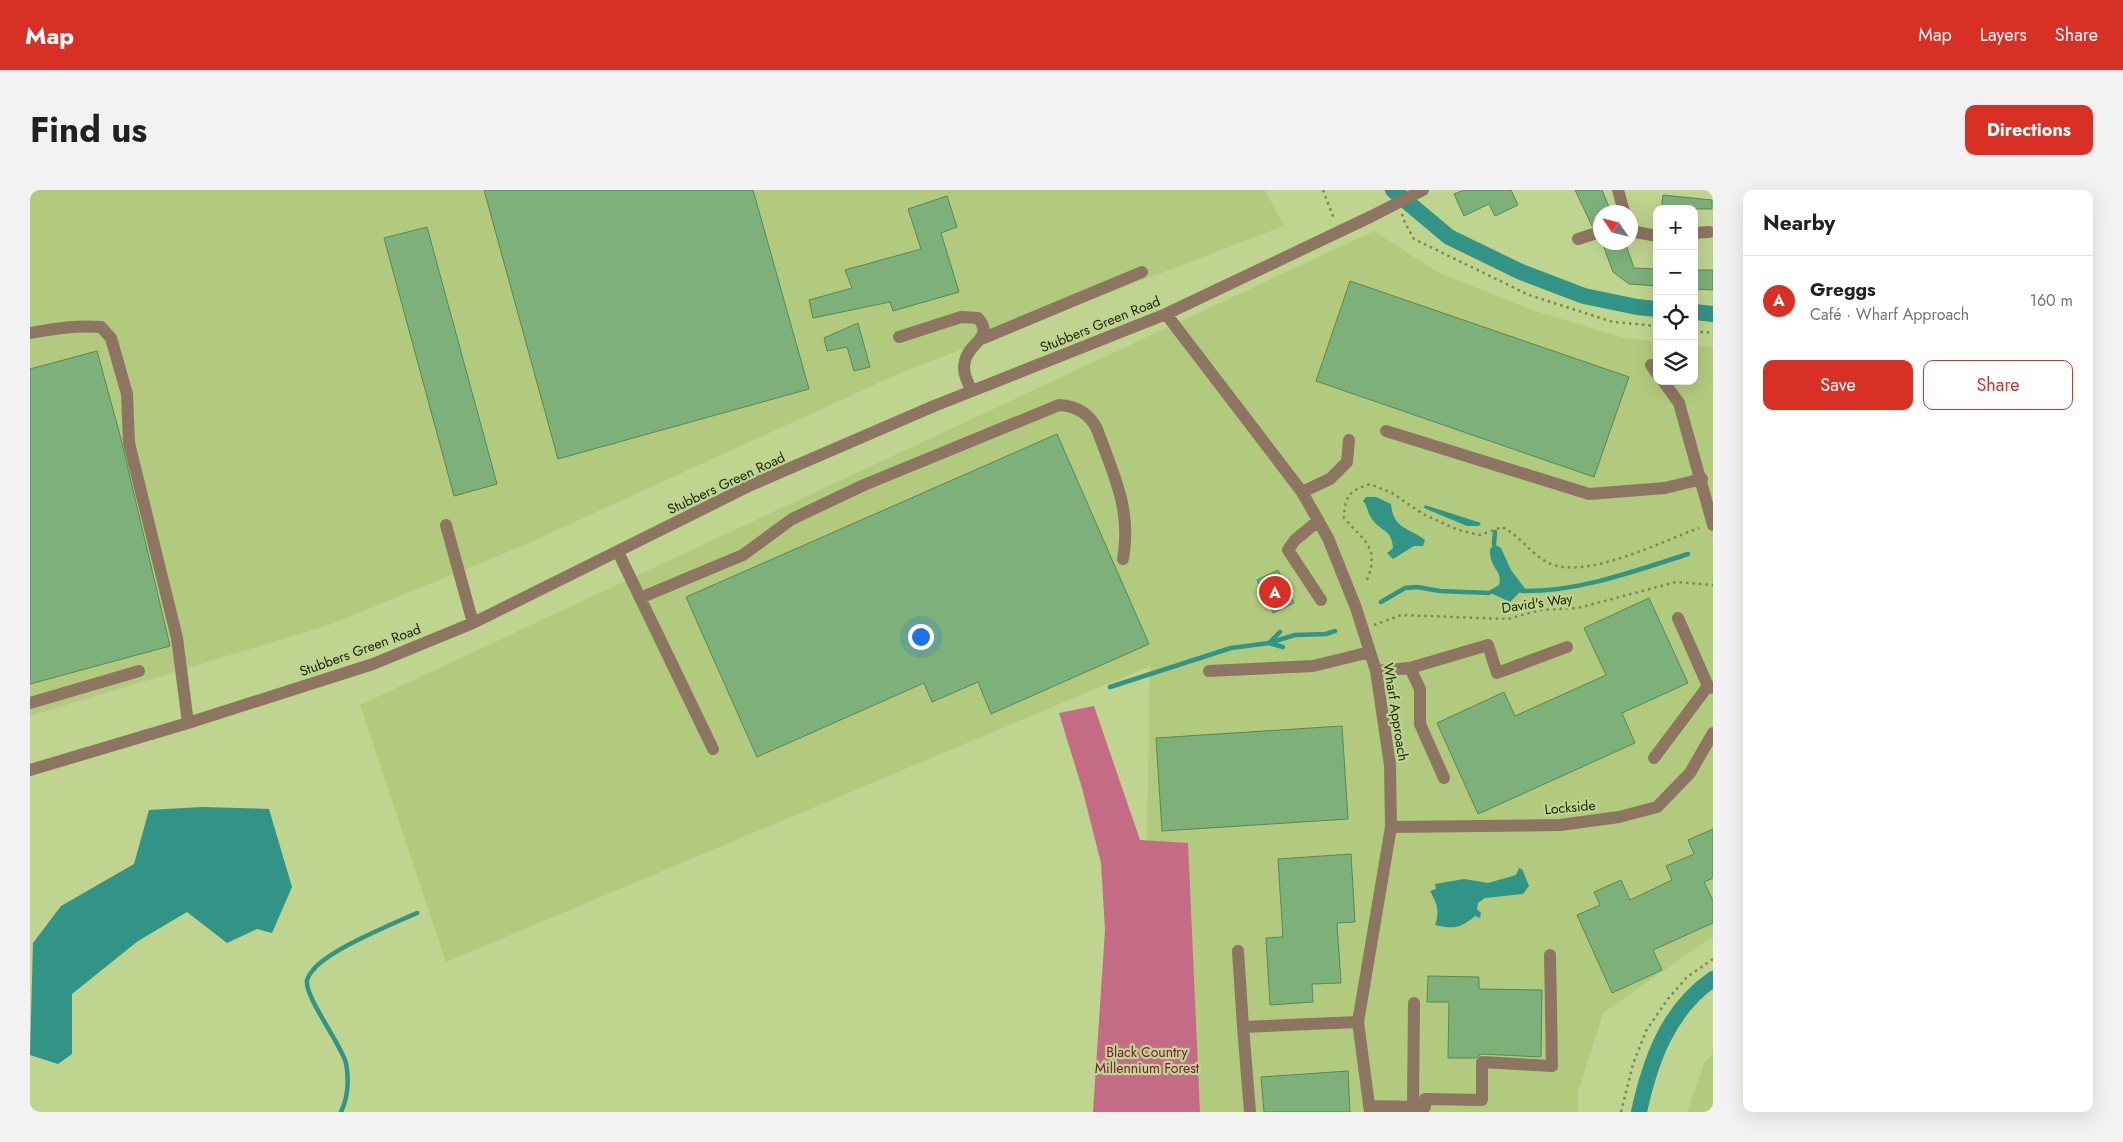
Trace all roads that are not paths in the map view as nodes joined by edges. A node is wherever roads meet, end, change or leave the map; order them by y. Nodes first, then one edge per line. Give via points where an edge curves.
1 (1423, 190) edge
2 (1618, 190) edge
3 (1622, 205) edge
4 (1638, 232) edge
5 (1709, 232) dead end
6 (1698, 233) edge
7 (1593, 234) edge
8 (1653, 235) edge
9 (1578, 239) dead end
10 (1142, 272) dead end
11 (1166, 314) junction
12 (30, 334) edge
13 (898, 336) dead end
14 (979, 340) junction
15 (1666, 385) edge
16 (972, 391) junction
17 (1386, 431) dead end
18 (1350, 440) dead end
19 (1702, 478) junction
20 (1302, 492) junction
21 (1318, 521) junction
22 (1713, 524) edge
23 (446, 525) dead end
24 (618, 552) junction
25 (1123, 559) dead end
26 (640, 598) junction
27 (1321, 600) dead end
28 (1678, 618) dead end
29 (473, 624) junction
30 (1568, 647) dead end
31 (1370, 652) junction
32 (1410, 668) junction
33 (139, 671) dead end
34 (1209, 671) dead end
35 (1376, 671) junction
36 (1711, 687) edge
37 (30, 703) edge
38 (188, 723) junction
39 (1713, 733) edge
40 (713, 749) dead end
41 (1654, 758) dead end
42 (30, 770) edge
43 (1444, 778) dead end
44 (1391, 827) junction
45 (1238, 951) dead end
46 (1550, 955) dead end
47 (1414, 1003) dead end
48 (1358, 1022) junction
49 (1243, 1027) junction
50 (1369, 1109) edge
51 (1421, 1109) edge
52 (1250, 1112) edge

1 - 11 street, Stubbers Green Road, bridge
2 - 3 street
4 - 8 street
5 - 6 street
7 - 9 street
10 - 14 street
11 - 16 street, Stubbers Green Road
11 - 20 street, Wharf Approach
12 - 38 street via 62,327 89,326 101,327 111,338 127,394 129,443 177,638
13 - 14 street via 961,317 974,317 984,326
14 - 16 street via 965,359 965,375
15 - 19 street via 1679,403
16 - 24 street, Stubbers Green Road via 752,486
17 - 19 street via 1590,494 1665,488
18 - 20 street via 1347,462 1330,479
19 - 22 street
20 - 21 street, Wharf Approach
21 - 27 street via 1288,550
21 - 31 street, Wharf Approach via 1356,608
23 - 29 street
24 - 26 street
24 - 29 street, Stubbers Green Road
25 - 26 street via 1126,530 1123,501 1097,429 1085,413 1059,405 855,489 792,519 743,555
26 - 40 street
28 - 36 street
29 - 38 street, Stubbers Green Road via 374,664
30 - 32 street via 1497,673 1488,645
31 - 34 street via 1313,666
31 - 35 street, Wharf Approach
32 - 35 street
32 - 43 street via 1420,689 1420,724
33 - 37 street
35 - 44 street, Wharf Approach via 1390,765
36 - 41 street
38 - 42 street, Stubbers Green Road
39 - 44 street, Lockside via 1690,773 1657,807 1619,817 1560,824
44 - 48 street, Wharf Approach
45 - 49 street
46 - 51 street via 1552,1066 1482,1062 1482,1100 1425,1099
47 - 51 street
48 - 49 street
48 - 50 street, Wharf Approach
49 - 52 street
50 - 51 street

